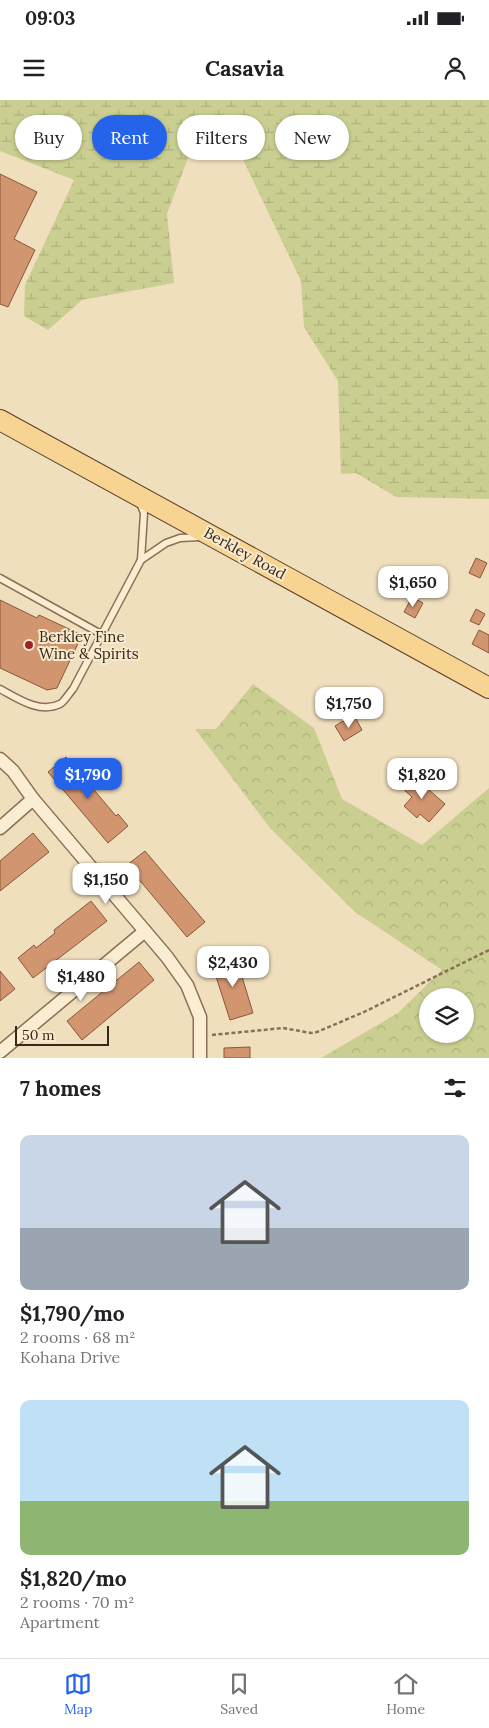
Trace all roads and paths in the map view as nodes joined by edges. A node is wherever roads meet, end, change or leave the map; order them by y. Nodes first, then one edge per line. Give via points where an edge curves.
1 (0, 420) edge
2 (134, 493) junction
3 (215, 537) junction
4 (141, 560) junction
5 (0, 578) edge
6 (101, 634) junction
7 (489, 688) edge
8 (0, 689) edge
9 (0, 759) edge
10 (33, 799) junction
11 (0, 828) edge
12 (145, 931) junction
13 (489, 950) edge
14 (201, 1036) junction
15 (0, 1052) edge
16 (200, 1058) edge

1 - 2 main road, Berkley Road
2 - 3 main road, Berkley Road
2 - 4 lane via 144,512
3 - 4 lane via 180,538 166,543
3 - 7 main road, Berkley Road
4 - 6 lane
5 - 6 lane
6 - 8 lane via 73,688 60,704 29,705
9 - 10 street
10 - 11 street
10 - 12 street
12 - 14 street via 187,985 200,1017
12 - 15 street
13 - 14 path via 317,1032 283,1028
14 - 16 street

